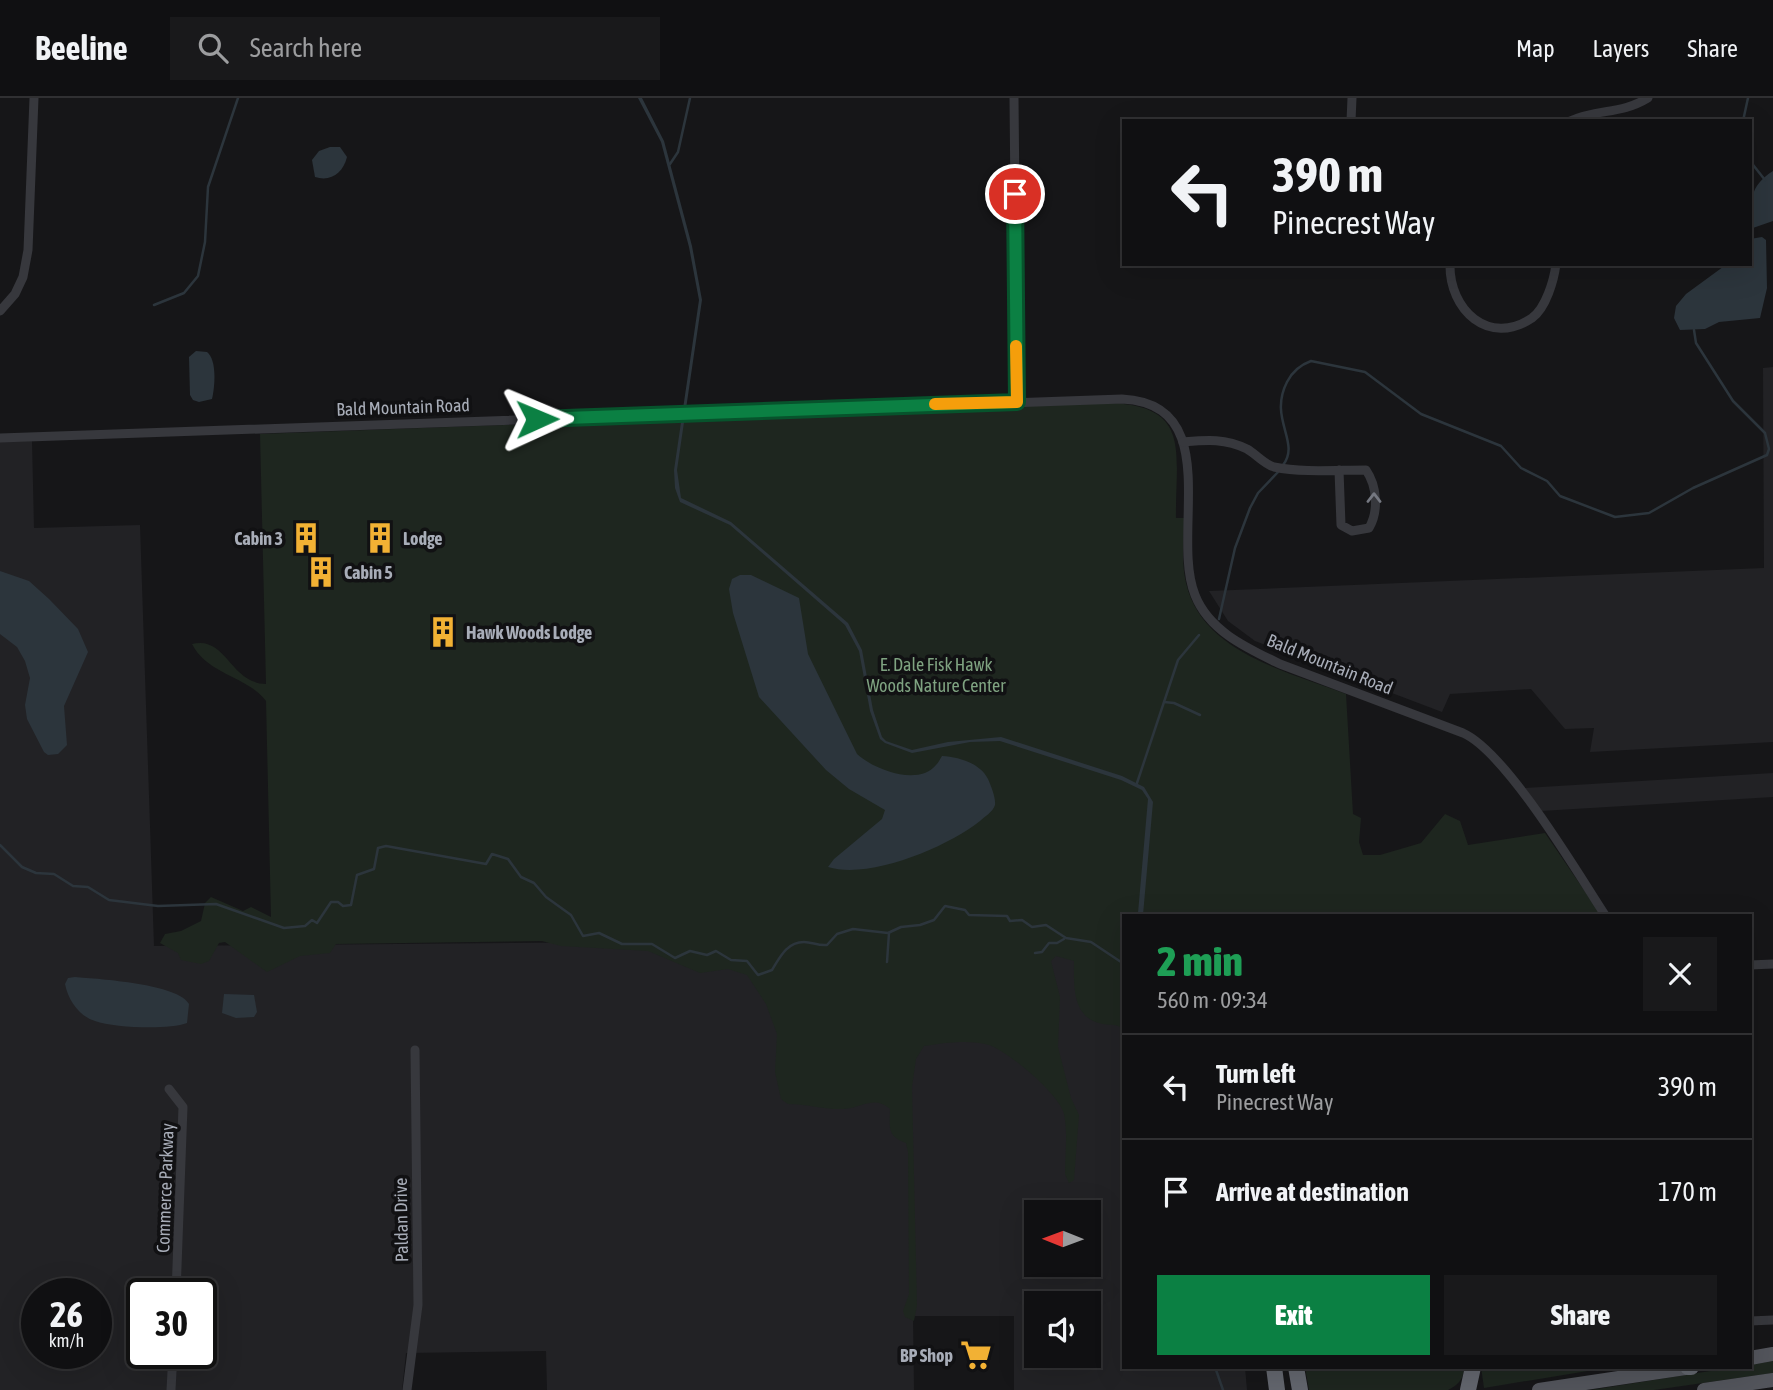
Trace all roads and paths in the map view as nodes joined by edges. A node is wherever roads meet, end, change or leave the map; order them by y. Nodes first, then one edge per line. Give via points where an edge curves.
1 (34, 98) edge
2 (1014, 98) edge
3 (1352, 98) edge
4 (1648, 98) edge
5 (1351, 119) edge
6 (1574, 119) edge
7 (1450, 266) edge
8 (1556, 266) edge
9 (0, 311) edge
10 (1017, 402) junction
11 (0, 438) edge
12 (1183, 442) junction
13 (1339, 470) junction
14 (1604, 914) edge
15 (1773, 964) edge
16 (1752, 965) edge
17 (415, 1050) dead end
18 (169, 1089) dead end
19 (177, 1278) edge
20 (1773, 1320) edge
21 (1752, 1321) edge
22 (1773, 1354) edge
23 (1752, 1358) edge
24 (172, 1369) edge
25 (1274, 1369) edge
26 (1296, 1369) edge
27 (1473, 1369) edge
28 (1677, 1369) edge
29 (1773, 1380) edge
30 (171, 1390) edge
31 (407, 1390) edge
32 (1277, 1390) edge
33 (1300, 1390) edge
34 (1468, 1390) edge
35 (1539, 1390) edge
36 (1704, 1390) edge

1 - 9 street via 28,250 23,277
2 - 10 street
3 - 5 street
4 - 6 street via 1630,110 1587,113
7 - 8 street via 1449,284 1470,317 1511,328 1535,317 1549,292
10 - 11 street, Bald Mountain Road
10 - 12 street, Bald Mountain Road via 1144,401 1173,420
12 - 13 street via 1217,439 1247,449 1271,466
12 - 14 street, Bald Mountain Road via 1190,580 1204,612 1216,626 1280,664 1480,742 1506,770
13 -> 13 street via 1342,525 1352,531 1369,528 1374,519 1374,482 1366,470
15 - 16 street
17 - 31 street, Paldan Drive via 418,1305
18 - 19 street, Commerce Parkway via 183,1107
20 - 21 street
22 - 23 main road
24 - 30 street
25 - 32 highway
26 - 33 highway
27 - 34 highway
28 - 35 main road
29 - 36 main road

